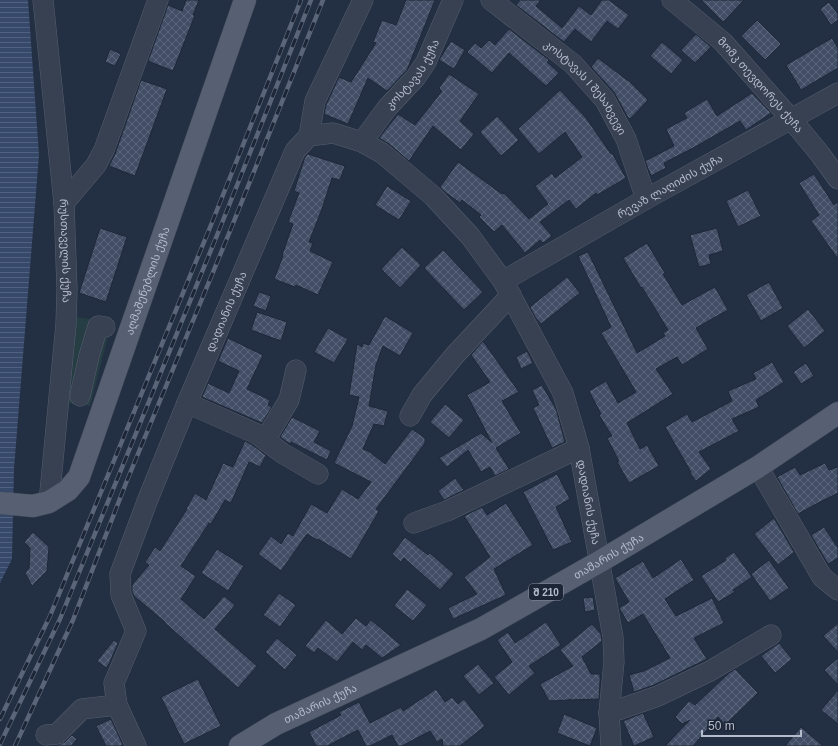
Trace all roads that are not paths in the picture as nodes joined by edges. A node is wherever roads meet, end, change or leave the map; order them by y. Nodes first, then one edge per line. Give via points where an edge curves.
1 (43, 0) edge
2 (158, 0) edge
3 (245, 0) edge
4 (363, 0) edge
5 (453, 0) edge
6 (491, 0) edge
7 (672, 0) edge
8 (838, 93) edge
9 (791, 119) junction
10 (309, 136) junction
11 (362, 142) junction
12 (838, 180) edge
13 (646, 200) junction
14 (64, 203) junction
15 (507, 288) junction
16 (73, 328) dead end
17 (296, 370) dead end
18 (80, 396) dead end
19 (187, 403) junction
20 (838, 413) edge
21 (410, 416) dead end
22 (265, 440) junction
23 (579, 448) junction
24 (758, 467) junction
25 (318, 474) dead end
26 (0, 503) edge
27 (41, 504) junction
28 (414, 523) dead end
29 (599, 562) junction
30 (838, 590) edge
31 (771, 635) dead end
32 (117, 705) junction
33 (609, 713) junction
34 (46, 735) dead end
35 (135, 746) edge
36 (240, 746) edge
37 (611, 746) edge

1 - 14 street, რუსთაველის ქუჩა
2 - 14 street via 104,150 96,165
3 - 27 main road, აღმაშენებლის ქუჩა via 79,477 68,490
4 - 10 street via 315,101
5 - 11 street, კოსტავას ქუჩა via 426,62
6 - 13 street, კოსტავას I შესახვევი via 573,64 605,100 626,138
7 - 9 street, მომკ თევდორეს ქუჩა via 723,42
8 - 9 street, რევაზ ლაღიძის ქუჩა
9 - 12 street, მომკ თევდორეს ქუჩა
9 - 13 street, რევაზ ლაღიძის ქუჩა
10 - 11 street, დადიანის ქუჩა via 333,133
10 - 19 street, დადიანის ქუჩა via 295,150
11 - 15 street, დადიანის ქუჩა via 382,154 433,196 470,236
13 - 15 street, რევაზ ლაღიძის ქუჩა
14 - 27 street, რუსთაველის ქუჩა via 66,324
15 - 21 street via 422,395
15 - 23 street, დადიანის ქუჩა via 563,393
16 - 18 street via 79,329 79,322 101,326 86,357
17 - 22 street via 289,400
19 - 22 street
19 - 32 street, დადიანის ქუჩა via 120,574 121,595 136,631 114,684
20 - 24 main road, თამარის ქუჩა / შ 210
22 - 25 street
23 - 28 street via 447,511
23 - 29 street, დადიანის ქუჩა
24 - 29 main road, თამარის ქუჩა / შ 210
24 - 30 street via 822,577
26 - 27 main road
29 - 33 street, დადიანის ქუჩა via 613,637 614,662
29 - 36 main road, თამარის ქუჩა / შ 210 via 481,629 276,724
31 - 33 street via 710,671 658,696
32 - 34 street via 82,709 57,734
32 - 35 street, დადიანის ქუჩა
33 - 37 street, დადიანის ქუჩა

